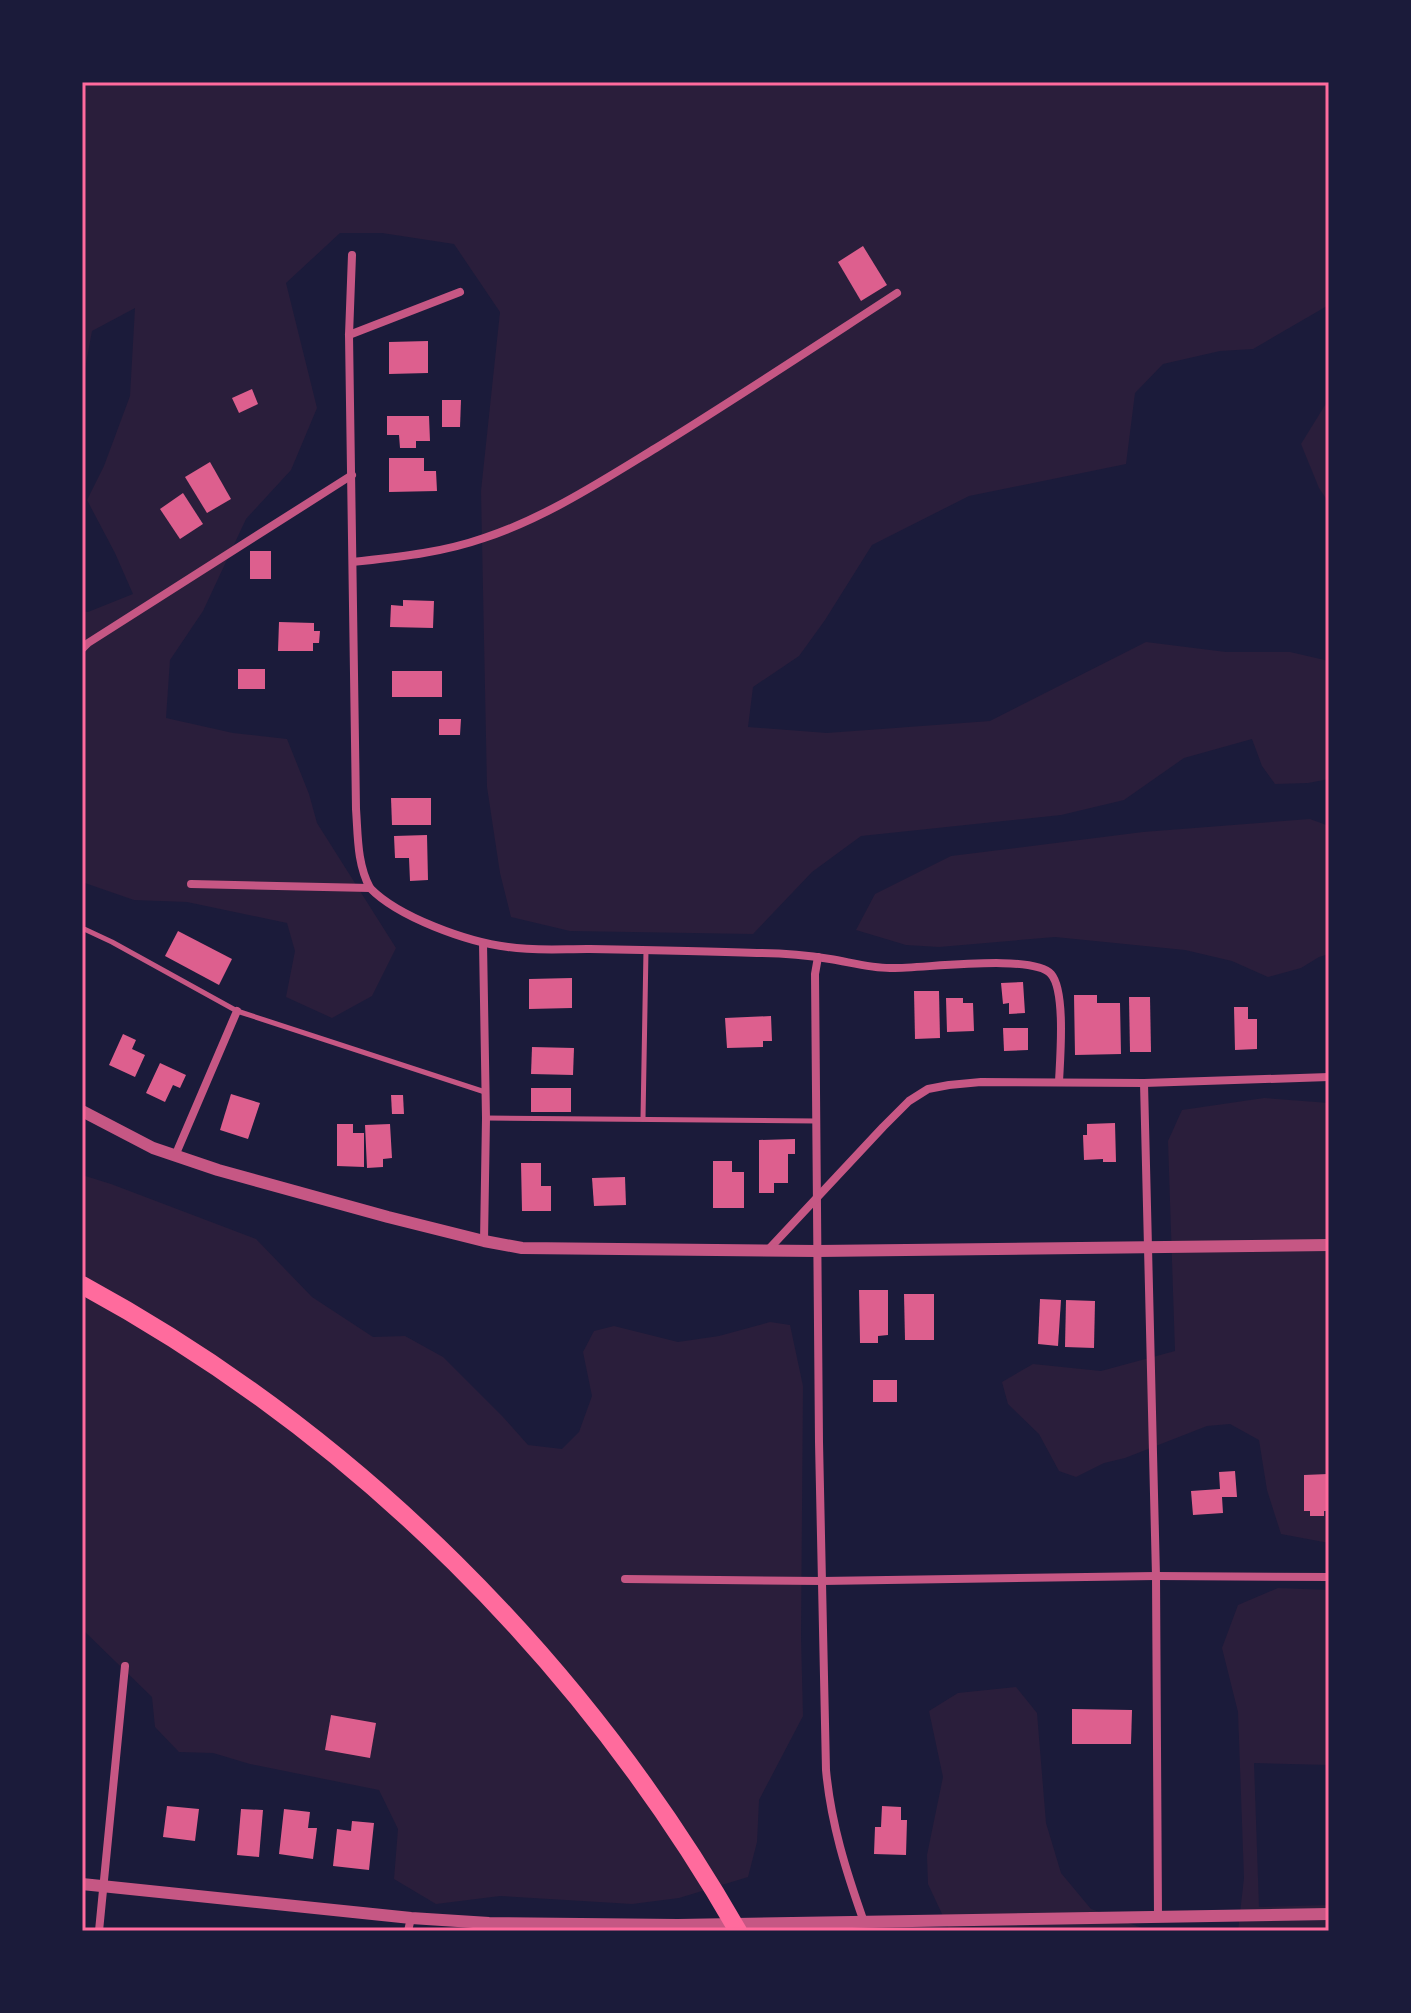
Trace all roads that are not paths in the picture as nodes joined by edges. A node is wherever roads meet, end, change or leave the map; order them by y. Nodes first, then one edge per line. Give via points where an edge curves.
1 (352, 255) dead end
2 (460, 292) dead end
3 (897, 293) dead end
4 (349, 335) junction
5 (352, 475) junction
6 (353, 562) junction
7 (82, 649) edge
8 (191, 884) dead end
9 (370, 888) junction
10 (82, 928) edge
11 (483, 943) junction
12 (646, 950) junction
13 (818, 957) junction
14 (237, 1011) junction
15 (1329, 1077) edge
16 (1059, 1082) junction
17 (1144, 1083) junction
18 (485, 1092) junction
19 (82, 1111) edge
20 (486, 1118) junction
21 (643, 1119) junction
22 (816, 1121) junction
23 (175, 1156) junction
24 (816, 1198) junction
25 (484, 1241) junction
26 (1329, 1245) edge
27 (1148, 1247) junction
28 (767, 1251) junction
29 (817, 1251) junction
30 (82, 1285) edge
31 (1156, 1576) junction
32 (1329, 1577) edge
33 (625, 1579) dead end
34 (822, 1581) junction
35 (125, 1666) dead end
36 (82, 1884) edge
37 (103, 1886) junction
38 (1329, 1914) edge
39 (1158, 1917) junction
40 (864, 1922) junction
41 (409, 1924) edge
42 (678, 1928) edge
43 (99, 1931) edge
44 (738, 1931) edge

1 - 4 street
2 - 4 street
3 - 6 street via 715,412 537,516 443,551
4 - 5 street
5 - 6 street
5 - 7 street
6 - 9 street via 356,809 360,862
8 - 9 street
9 - 11 street via 391,906
10 - 14 lane
11 - 12 street
11 - 18 street
12 - 13 street
12 - 21 lane
13 - 16 street via 888,968 989,963 1048,971 1058,988
13 - 22 street
14 - 18 lane
14 - 23 street
15 - 17 street
16 - 17 street
16 - 24 street via 981,1082 928,1089 909,1101
17 - 27 street
18 - 20 street
19 - 23 street
20 - 21 lane
20 - 25 street
21 - 22 lane
22 - 24 street
23 - 25 street
24 - 28 street
24 - 29 street
25 - 28 street via 522,1248
26 - 27 street
27 - 29 street
27 - 31 street
28 - 29 street
29 - 34 street
30 - 44 highway via 253,1391 323,1444 439,1546 514,1622 616,1746
31 - 32 street
31 - 34 street
31 - 39 street
33 - 34 street
34 - 40 street via 829,1806
35 - 37 street
36 - 37 street
37 - 41 street
37 - 43 street
38 - 39 street
39 - 40 street
40 - 42 street
41 - 42 street

